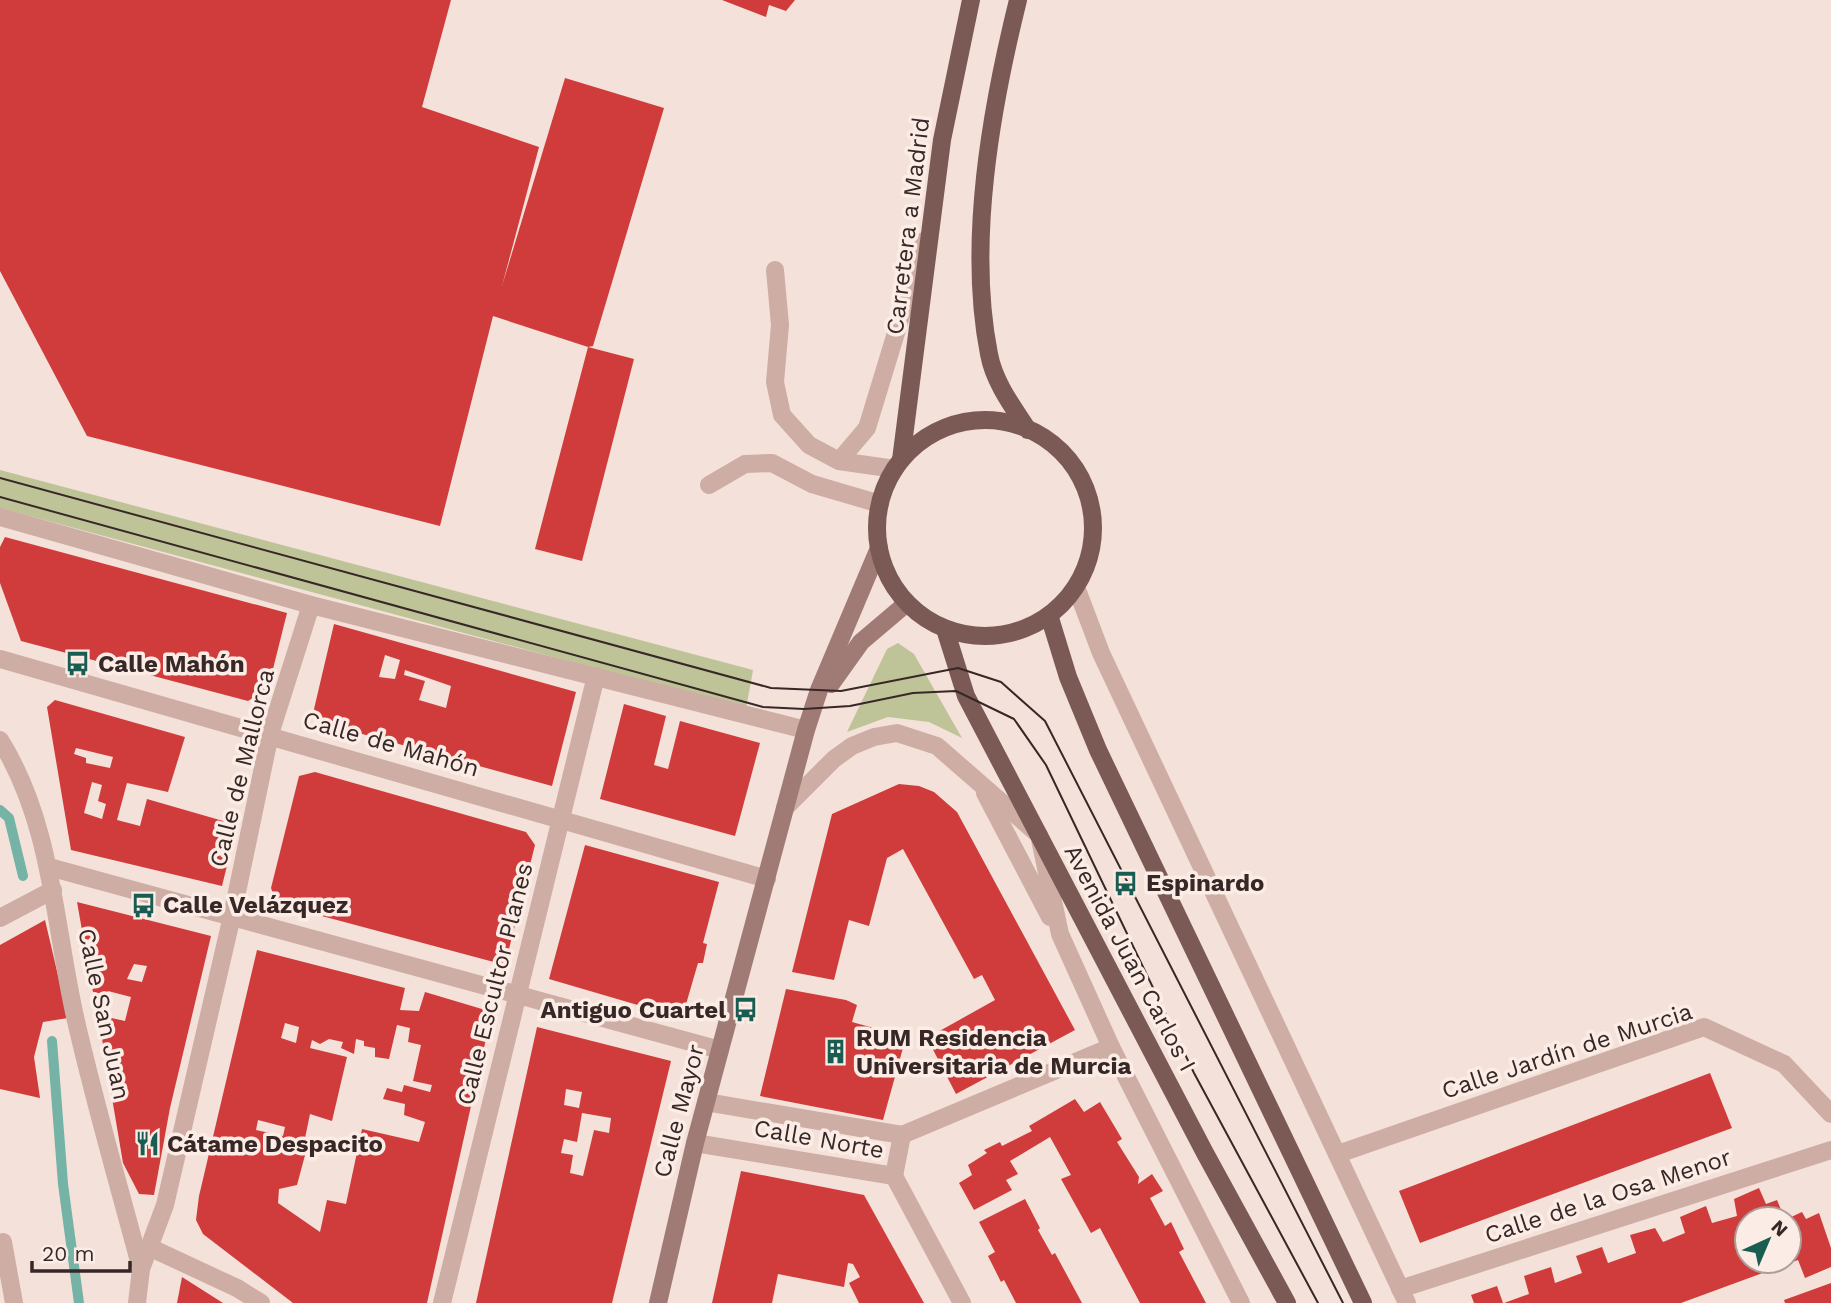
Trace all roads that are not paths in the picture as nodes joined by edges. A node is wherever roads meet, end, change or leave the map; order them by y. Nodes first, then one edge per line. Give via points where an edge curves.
1 (971, 0) edge
2 (1018, 0) edge
3 (933, 211) junction
4 (775, 270) dead end
5 (1028, 430) junction
6 (839, 461) junction
7 (898, 464) junction
8 (709, 485) dead end
9 (880, 504) junction
10 (0, 517) edge
11 (879, 548) junction
12 (1076, 587) junction
13 (908, 603) junction
14 (311, 605) junction
15 (1049, 615) junction
16 (945, 629) junction
17 (0, 659) edge
18 (596, 676) junction
19 (806, 730) junction
20 (270, 734) junction
21 (0, 740) edge
22 (980, 783) junction
23 (785, 808) junction
24 (561, 820) junction
25 (1039, 835) junction
26 (49, 867) junction
27 (767, 879) junction
28 (53, 890) junction
29 (232, 916) junction
30 (0, 918) edge
31 (1059, 934) junction
32 (517, 994) junction
33 (1111, 1046) junction
34 (720, 1050) junction
35 (706, 1102) junction
36 (1831, 1115) edge
37 (902, 1135) junction
38 (695, 1143) junction
39 (1831, 1150) edge
40 (1338, 1154) junction
41 (894, 1176) junction
42 (4, 1242) dead end
43 (151, 1248) junction
44 (141, 1269) junction
45 (1403, 1296) edge
46 (14, 1303) edge
47 (137, 1303) edge
48 (261, 1303) edge
49 (442, 1303) edge
50 (657, 1303) edge
51 (962, 1303) edge
52 (1241, 1303) edge
53 (1287, 1303) edge
54 (1363, 1303) edge

1 - 3 main road, Carretera a Madrid via 952,85
2 - 5 main road via 996,103 983,209 981,280 989,356 1004,392
3 - 6 street via 867,428
3 - 7 main road, Carretera a Madrid
4 - 6 street via 780,325 775,382 782,415 809,445
5 - 7 main road via 992,421 946,427 921,441
5 - 12 main road via 1066,457 1088,498 1092,544
6 - 7 street
7 - 9 main road
8 - 9 street via 745,464 772,463 812,484
9 - 11 main road
10 - 14 street
11 - 13 main road via 894,587
11 - 19 main road
12 - 15 main road
12 - 40 street via 1101,653
13 - 16 main road
13 - 19 main road via 861,642 839,670
14 - 18 street
14 - 20 street, Calle de Mallorca
15 - 16 main road via 1010,633 988,636
15 - 54 main road via 1098,750
16 - 25 main road, Avenida Juan Carlos I via 966,696
17 - 20 street, Calle de Mahón
18 - 19 street
18 - 24 street, Calle Escultor Planes
19 - 23 main road, Calle Mayor
20 - 24 street, Calle de Mahón
20 - 29 street, Calle de Mallorca
21 - 26 street, Calle San Juan via 19,771
22 - 23 street via 937,746 897,733 852,746
22 - 25 street
22 - 31 street
23 - 27 main road, Calle Mayor
24 - 27 street, Calle de Mahón
24 - 32 street, Calle Escultor Planes
25 - 31 street
25 - 53 main road, Avenida Juan Carlos I
26 - 28 street, Calle San Juan
26 - 29 street
27 - 34 main road, Calle Mayor
28 - 30 street
28 - 44 street, Calle San Juan via 76,1019
29 - 32 street
29 - 43 street, Calle de Mallorca
31 - 33 street
32 - 34 street
32 - 49 street, Calle Escultor Planes
33 - 37 street, Calle Norte
33 - 52 street
34 - 35 main road, Calle Mayor
35 - 37 street, Calle Norte
35 - 38 main road, Calle Mayor
36 - 40 street, Calle Jardín de Murcia via 1784,1064 1704,1027
37 - 41 street, Calle Norte
38 - 41 street, Calle Norte
38 - 50 main road, Calle Mayor
39 - 45 street, Calle de la Osa Menor
40 - 45 street
41 - 51 street
42 - 46 street
43 - 44 street, Calle de Mallorca
43 - 48 street
44 - 47 street, Calle San Juan

